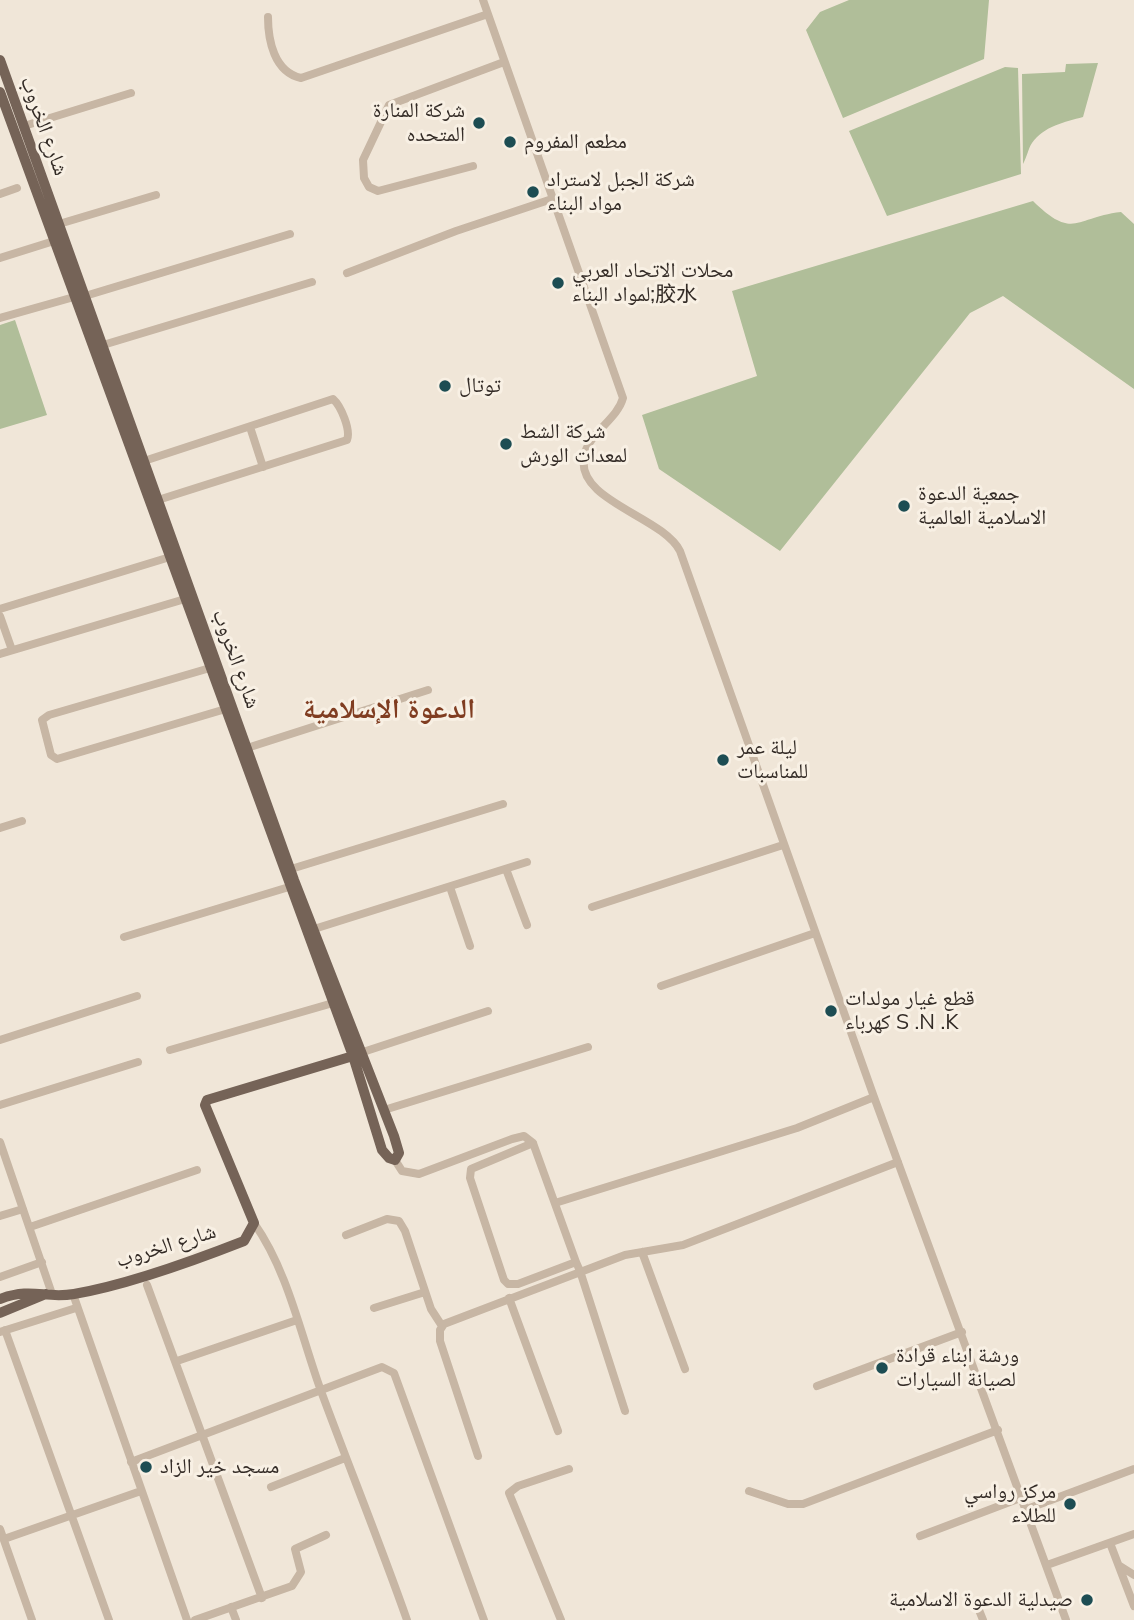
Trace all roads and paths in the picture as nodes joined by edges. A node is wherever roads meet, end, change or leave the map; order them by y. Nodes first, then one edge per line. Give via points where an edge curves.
1 (483, 0) edge
2 (488, 14) junction
3 (268, 17) dead end
4 (0, 60) edge
5 (504, 62) junction
6 (0, 92) edge
7 (131, 93) dead end
8 (22, 121) junction
9 (5, 122) edge
10 (473, 166) dead end
11 (17, 188) dead end
12 (0, 194) edge
13 (156, 195) dead end
14 (552, 199) junction
15 (59, 224) junction
16 (290, 234) dead end
17 (54, 241) junction
18 (0, 258) edge
19 (347, 273) dead end
20 (312, 282) dead end
21 (80, 296) junction
22 (0, 318) edge
23 (103, 345) junction
24 (250, 427) junction
25 (144, 461) junction
26 (262, 467) junction
27 (158, 500) junction
28 (170, 558) junction
29 (185, 599) junction
30 (0, 609) edge
31 (0, 616) edge
32 (12, 650) junction
33 (0, 654) edge
34 (210, 668) junction
35 (428, 690) dead end
36 (229, 708) junction
37 (247, 748) junction
38 (503, 804) dead end
39 (22, 821) dead end
40 (0, 828) edge
41 (783, 845) junction
42 (527, 862) dead end
43 (291, 869) junction
44 (506, 869) junction
45 (289, 887) junction
46 (450, 887) junction
47 (592, 907) dead end
48 (527, 925) dead end
49 (314, 929) junction
50 (815, 933) junction
51 (124, 937) dead end
52 (470, 946) dead end
53 (661, 986) dead end
54 (136, 996) dead end
55 (333, 1003) junction
56 (488, 1011) dead end
57 (0, 1040) edge
58 (588, 1047) dead end
59 (170, 1050) dead end
60 (358, 1054) junction
61 (138, 1062) dead end
62 (874, 1097) junction
63 (0, 1105) edge
64 (384, 1110) junction
65 (0, 1142) edge
66 (533, 1143) junction
67 (396, 1160) junction
68 (898, 1162) junction
69 (197, 1170) dead end
70 (555, 1203) junction
71 (23, 1209) junction
72 (0, 1216) edge
73 (254, 1223) junction
74 (30, 1227) junction
75 (346, 1235) dead end
76 (642, 1252) junction
77 (42, 1262) junction
78 (576, 1262) junction
79 (580, 1271) junction
80 (0, 1277) edge
81 (147, 1285) dead end
82 (425, 1292) junction
83 (49, 1294) junction
84 (73, 1294) junction
85 (509, 1298) junction
86 (0, 1299) edge
87 (76, 1308) junction
88 (374, 1308) dead end
89 (0, 1313) edge
90 (297, 1320) junction
91 (442, 1326) junction
92 (2, 1331) edge
93 (962, 1332) junction
94 (177, 1361) junction
95 (685, 1369) dead end
96 (817, 1385) dead end
97 (320, 1389) junction
98 (625, 1412) dead end
99 (998, 1430) junction
100 (558, 1431) dead end
101 (201, 1434) junction
102 (478, 1456) dead end
103 (345, 1458) junction
104 (131, 1462) junction
105 (569, 1469) dead end
106 (1134, 1469) edge
107 (271, 1487) dead end
108 (141, 1491) junction
109 (749, 1491) dead end
110 (1023, 1497) junction
111 (1027, 1509) junction
112 (72, 1515) junction
113 (0, 1529) edge
114 (1134, 1534) edge
115 (326, 1535) dead end
116 (920, 1536) dead end
117 (4, 1539) junction
118 (1110, 1543) junction
119 (1047, 1566) junction
120 (1120, 1566) junction
121 (1134, 1575) edge
122 (262, 1598) junction
123 (977, 1605) dead end
124 (1134, 1606) edge
125 (231, 1607) junction
126 (32, 1620) edge
127 (109, 1620) edge
128 (187, 1620) edge
129 (195, 1620) edge
130 (236, 1620) edge
131 (407, 1620) edge
132 (484, 1620) edge
133 (561, 1620) edge
134 (983, 1620) edge
135 (1066, 1620) edge

1 - 2 street
2 - 3 street via 301,78 277,59 268,35
2 - 5 street
4 - 8 main road, شارع الخروب
5 - 10 street via 389,105 365,152 362,168 369,187 377,191
5 - 14 street
6 - 9 main road, شارع الخروب
7 - 8 street
8 - 9 street
8 - 15 main road, شارع الخروب
9 - 17 main road, شارع الخروب
11 - 12 street
13 - 15 street
14 - 19 street
14 - 41 street via 623,400 586,450 587,476 597,489 674,539
15 - 21 main road, شارع الخروب
16 - 21 street
17 - 18 street
17 - 21 main road, شارع الخروب
20 - 23 street
21 - 22 street
21 - 23 main road, شارع الخروب
21 - 28 main road, شارع الخروب
23 - 25 main road, شارع الخروب
24 - 25 street
24 - 26 street
24 - 26 street via 332,399 338,403 350,435 347,440
25 - 27 main road, شارع الخروب
26 - 27 street
27 - 36 main road, شارع الخروب
28 - 29 main road, شارع الخروب
28 - 30 street
29 - 32 street
29 - 34 main road, شارع الخروب
31 - 32 street
32 - 33 street
34 - 36 main road, شارع الخروب
34 - 36 street via 49,715 42,720 51,755 57,759
35 - 37 street
36 - 37 main road, شارع الخروب
36 - 45 main road, شارع الخروب
37 - 43 main road, شارع الخروب
38 - 43 street
39 - 40 street
41 - 47 street
41 - 50 street
42 - 44 street
43 - 49 main road, شارع الخروب
44 - 46 street
44 - 48 street
45 - 51 street
45 - 55 main road, شارع الخروب
46 - 49 street
46 - 52 street
49 - 60 main road, شارع الخروب
50 - 53 street
50 - 62 street
54 - 57 street
55 - 59 street
55 - 60 main road, شارع الخروب
56 - 60 street
58 - 64 street
60 - 64 main road, شارع الخروب
60 - 67 main road, شارع الخروب via 382,1150
60 - 73 main road via 207,1100 205,1105
61 - 63 street
62 - 68 street
62 - 70 street via 785,1132
64 - 67 main road, شارع الخروب via 398,1148
65 - 71 street
66 - 67 street via 524,1136 512,1139 419,1174 402,1171
66 - 70 street
66 - 78 street via 469,1172 504,1280 519,1284
68 - 76 street via 683,1245
68 - 93 street
69 - 74 street
70 - 78 street
71 - 72 street
71 - 74 street
73 - 84 main road, شارع الخروب via 244,1241 216,1252
73 - 90 street
74 - 77 street
75 - 82 street via 387,1219 399,1220
76 - 79 street
76 - 95 street
77 - 80 street
77 - 83 street
78 - 79 street
79 - 85 street
79 - 98 street
81 - 94 street
82 - 88 street
82 - 91 street
83 - 84 main road, شارع الخروب
83 - 86 main road, شارع الخروب via 26,1291
83 - 89 main road, شارع الخروب
84 - 87 street
85 - 91 street
85 - 100 street
87 - 92 street
87 - 104 street
90 - 94 street
90 - 97 street
91 - 102 street via 440,1341
92 - 112 street
93 - 96 street
93 - 99 street
94 - 101 street
97 - 101 street
97 - 103 street
97 - 132 street via 382,1367 394,1373
99 - 109 street via 803,1504 788,1504
99 - 110 street
101 - 104 street
101 - 122 street
103 - 107 street
103 - 131 street
104 - 108 street
105 - 133 street via 509,1493
106 - 111 street
108 - 112 street
108 - 128 street
110 - 111 street
110 - 116 street
111 - 119 street
112 - 117 street
112 - 127 street
113 - 117 street
114 - 118 street
115 - 122 street via 295,1549 301,1572 296,1583
117 - 126 street
118 - 119 street
118 - 120 street
119 - 135 street
120 - 121 street
120 - 124 street
122 - 125 street
123 - 134 street
125 - 129 street
125 - 130 street

